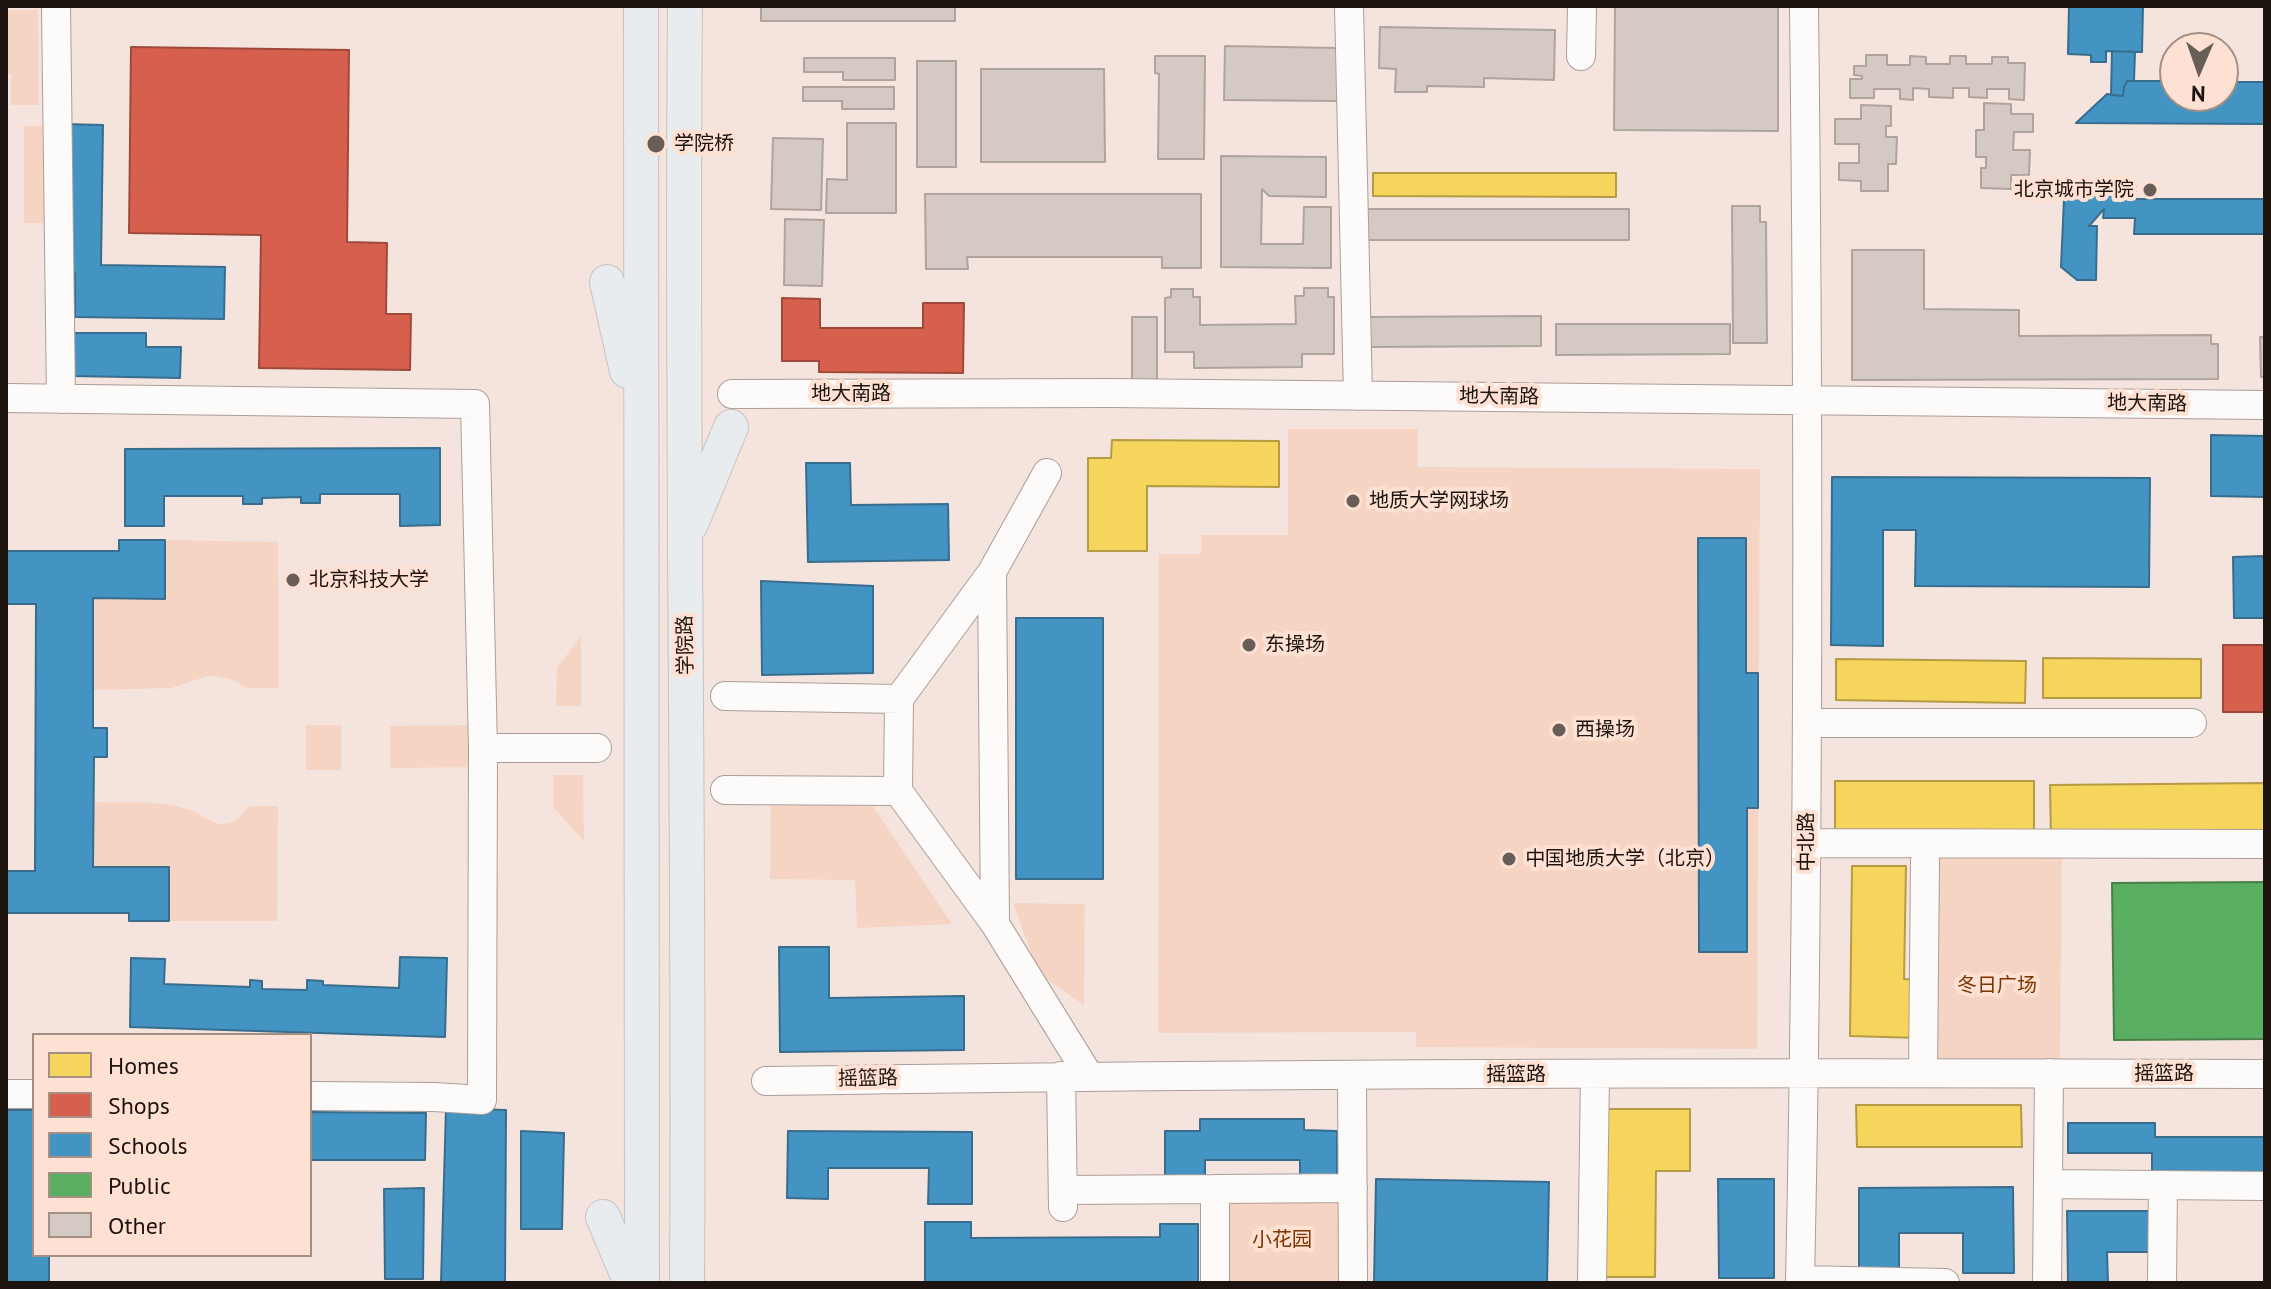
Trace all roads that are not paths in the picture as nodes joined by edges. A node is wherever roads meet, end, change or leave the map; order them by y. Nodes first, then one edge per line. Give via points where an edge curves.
1 (56, 6) edge
2 (641, 6) edge
3 (685, 6) edge
4 (1349, 6) edge
5 (1582, 6) edge
6 (1804, 6) edge
7 (1581, 56) dead end
8 (607, 282) dead end
9 (1358, 396) junction
10 (6, 398) edge
11 (61, 399) junction
12 (1809, 400) junction
13 (2265, 405) edge
14 (732, 410) joint
15 (641, 430) junction
16 (1047, 473) dead end
17 (685, 539) junction
18 (992, 572) junction
19 (725, 696) dead end
20 (899, 699) junction
21 (1807, 723) junction
22 (2192, 723) dead end
23 (483, 748) junction
24 (597, 748) dead end
25 (725, 790) dead end
26 (898, 791) junction
27 (1807, 843) junction
28 (2265, 844) edge
29 (1925, 861) dead end
30 (995, 924) junction
31 (1806, 1072) junction
32 (1923, 1073) junction
33 (2049, 1073) junction
34 (1595, 1074) junction
35 (2265, 1074) edge
36 (1061, 1076) junction
37 (1089, 1076) junction
38 (1352, 1076) junction
39 (766, 1081) dead end
40 (6, 1094) edge
41 (32, 1094) edge
42 (312, 1096) edge
43 (2048, 1184) junction
44 (2163, 1185) junction
45 (2265, 1186) edge
46 (1353, 1188) junction
47 (1215, 1189) junction
48 (603, 1217) dead end
49 (1800, 1282) edge
50 (631, 1283) edge
51 (642, 1283) edge
52 (687, 1283) edge
53 (1215, 1283) edge
54 (1353, 1283) edge
55 (1592, 1283) edge
56 (1945, 1283) edge
57 (2047, 1283) edge
58 (2162, 1283) edge

1 - 11 street
2 - 15 main road
3 - 17 main road, 学院路
4 - 9 street
5 - 7 street
6 - 12 street, 中北路
8 - 15 main road
9 - 12 street, 地大南路
9 - 14 street, 地大南路
10 - 11 street
11 - 23 street via 475,404
12 - 13 street, 地大南路
12 - 21 street, 中北路
14 - 17 main road
15 - 51 main road
16 - 18 street
17 - 52 main road, 学院路
18 - 20 street
18 - 30 street
19 - 20 street
20 - 26 street
21 - 22 street
21 - 27 street, 中北路
23 - 24 street
23 - 42 street via 482,1100
25 - 26 street
26 - 30 street
27 - 28 street
27 - 31 street, 中北路
29 - 32 street
30 - 37 street
31 - 32 street, 摇篮路
31 - 34 street, 摇篮路
31 - 49 street, 中北路
32 - 33 street, 摇篮路
33 - 35 street, 摇篮路
33 - 43 street
34 - 38 street, 摇篮路
34 - 55 street
36 - 37 street, 摇篮路
36 - 39 street, 摇篮路
36 - 47 street via 1063,1199
37 - 38 street, 摇篮路
38 - 46 street
40 - 41 street
43 - 44 street
43 - 57 street
44 - 45 street
44 - 58 street
46 - 47 street
46 - 54 street
47 - 53 street
48 - 50 main road
49 - 56 street

